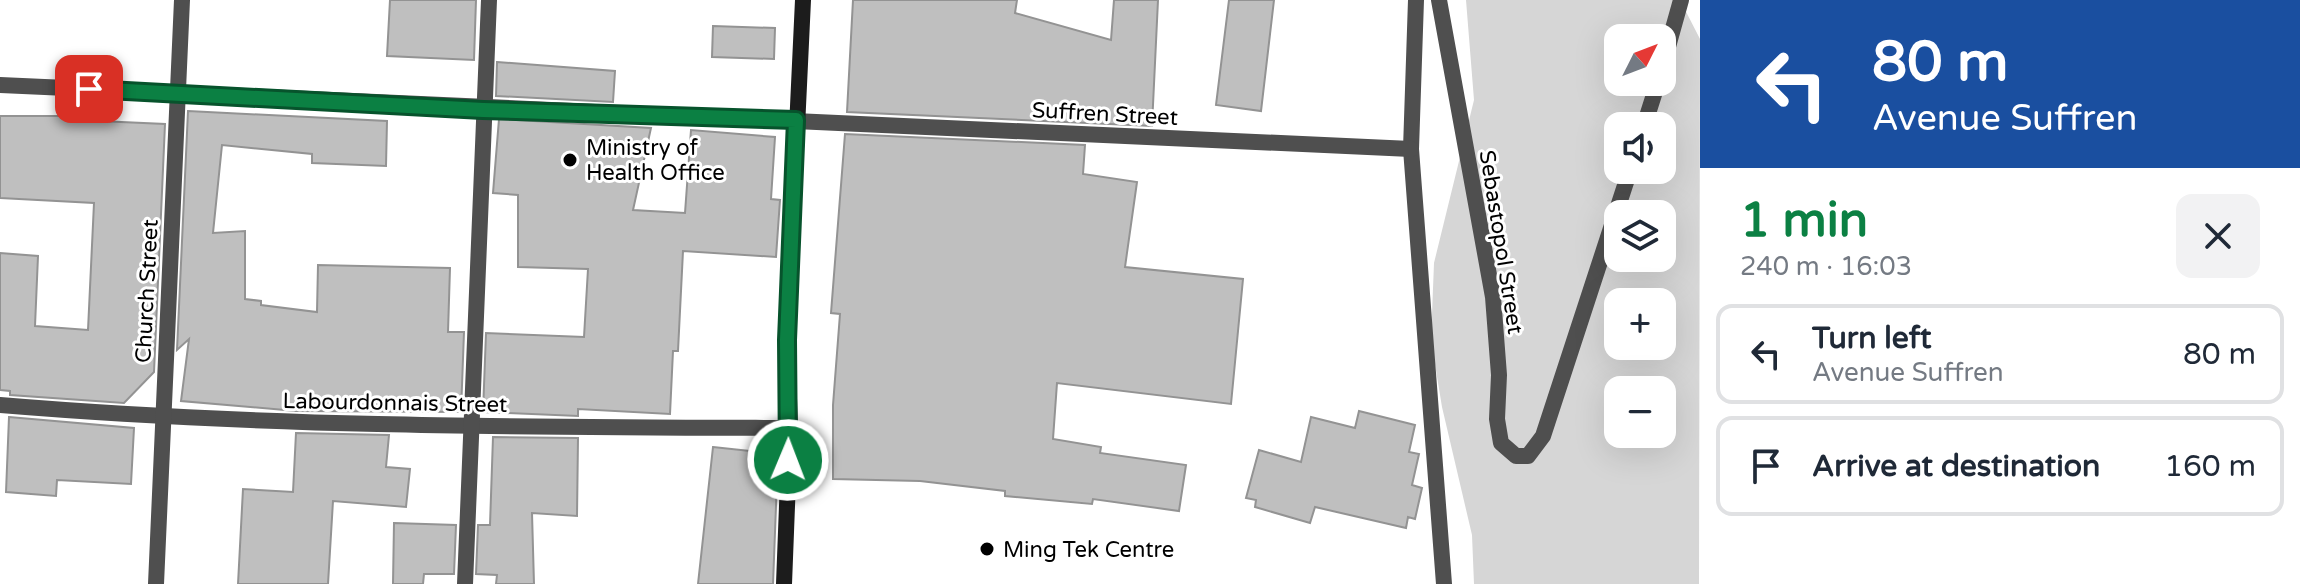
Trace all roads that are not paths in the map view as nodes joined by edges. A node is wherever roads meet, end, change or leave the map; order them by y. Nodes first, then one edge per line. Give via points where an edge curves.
1 (182, 0) edge
2 (489, 0) edge
3 (803, 0) edge
4 (1416, 0) edge
5 (1439, 0) edge
6 (1681, 0) edge
7 (1674, 24) edge
8 (0, 85) edge
9 (178, 93) junction
10 (483, 110) junction
11 (796, 120) junction
12 (1411, 149) junction
13 (1625, 184) edge
14 (0, 405) edge
15 (162, 419) junction
16 (469, 427) junction
17 (790, 428) junction
18 (156, 584) edge
19 (465, 584) edge
20 (784, 584) edge
21 (1444, 584) edge

1 - 9 street, Church Street
2 - 10 street
3 - 11 street
4 - 12 street
5 - 13 street, Sebastopol Street via 1493,297 1501,443 1516,456 1528,456 1543,436
6 - 7 street
8 - 9 street, Suffren Street
9 - 10 street, Suffren Street
9 - 15 street, Church Street
10 - 11 street, Suffren Street
10 - 16 street
11 - 12 street, Suffren Street
11 - 17 street via 787,340
12 - 21 street
14 - 15 street, Labourdonnais Street
15 - 16 street, Labourdonnais Street
15 - 18 street, Church Street
16 - 17 street, Labourdonnais Street
16 - 19 street
17 - 20 street

